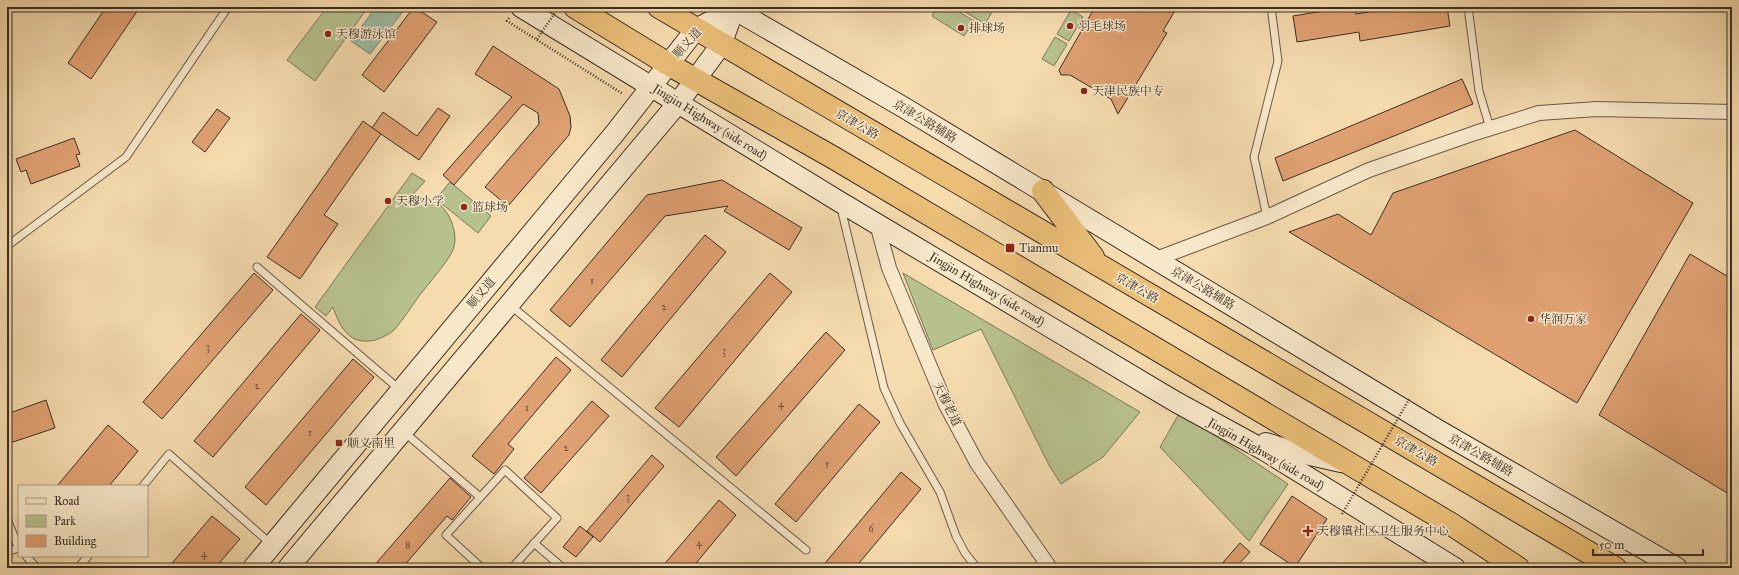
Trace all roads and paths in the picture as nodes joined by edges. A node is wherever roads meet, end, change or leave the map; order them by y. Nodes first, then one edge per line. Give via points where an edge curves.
1 (228, 7) edge
2 (521, 7) edge
3 (559, 7) edge
4 (575, 7) edge
5 (658, 7) edge
6 (1271, 7) edge
7 (1468, 7) edge
8 (733, 8) edge
9 (507, 21) dead end
10 (696, 29) junction
11 (537, 39) junction
12 (721, 45) junction
13 (668, 64) junction
14 (696, 81) junction
15 (651, 86) junction
16 (678, 103) junction
17 (637, 104) junction
18 (1732, 112) edge
19 (1490, 128) junction
20 (1043, 192) junction
21 (840, 202) junction
22 (1267, 217) junction
23 (877, 224) junction
24 (7, 246) edge
25 (1156, 259) junction
26 (1100, 266) junction
27 (256, 268) dead end
28 (509, 305) junction
29 (404, 387) junction
30 (1410, 398) dead end
31 (428, 401) junction
32 (1213, 423) junction
33 (404, 432) junction
34 (1346, 464) junction
35 (145, 485) edge
36 (480, 497) junction
37 (1342, 514) dead end
38 (7, 519) edge
39 (534, 543) junction
40 (272, 546) junction
41 (18, 548) edge
42 (806, 550) dead end
43 (7, 552) edge
44 (27, 557) edge
45 (87, 557) edge
46 (38, 568) edge
47 (78, 568) edge
48 (253, 568) edge
49 (288, 568) edge
50 (482, 568) edge
51 (512, 568) edge
52 (563, 568) edge
53 (977, 568) edge
54 (1050, 568) edge
55 (1455, 568) edge
56 (1518, 568) edge
57 (1615, 568) edge
58 (1677, 568) edge

1 - 24 lane via 126,158
2 - 15 street, Jingjin Highway (side road)
3 - 11 path, bridge
4 - 13 highway
5 - 10 highway, 京津公路
6 - 22 lane via 1278,61 1254,157
7 - 19 lane via 1479,91
8 - 10 street, 顺义道
8 - 12 street
8 - 20 street, 京津公路辅路
9 - 11 path
10 - 12 highway, 京津公路
10 - 13 street, 顺义道
11 - 17 path
12 - 14 street
12 - 26 highway, 京津公路
13 - 14 highway
13 - 15 street, 顺义道
14 - 16 street
14 - 34 highway via 834,158
15 - 16 street, Jingjin Highway (side road)
15 - 17 street, 顺义道
16 - 21 street, Jingjin Highway (side road)
16 - 28 street
17 - 29 street, 顺义道
18 - 19 street via 1597,109 1539,114
19 - 22 street via 1369,170
20 - 25 street, 京津公路辅路
20 - 26 highway
21 - 23 street, Jingjin Highway (side road)
21 - 53 lane via 884,388 900,424 940,492 956,536
22 - 25 street
23 - 32 street, Jingjin Highway (side road)
23 - 54 street, 天穆老道 via 889,268 946,404 977,463
25 - 58 street, 京津公路辅路 via 1432,426
26 - 57 highway, 京津公路
27 - 29 lane
28 - 31 street
28 - 42 lane
29 - 31 street
29 - 40 street, 顺义道
30 - 37 path, bridge
31 - 33 street
32 - 34 street via 1288,450
32 - 55 street, Jingjin Highway (side road) via 1264,450
33 - 36 lane
33 - 49 street
34 - 56 highway via 1451,524
35 - 40 lane via 169,454
36 - 39 lane via 505,470 558,518
36 - 50 lane via 446,535
38 - 41 lane
39 - 51 lane
39 - 52 lane
40 - 48 street, 顺义道
41 - 43 lane
44 - 46 lane
45 - 47 lane

